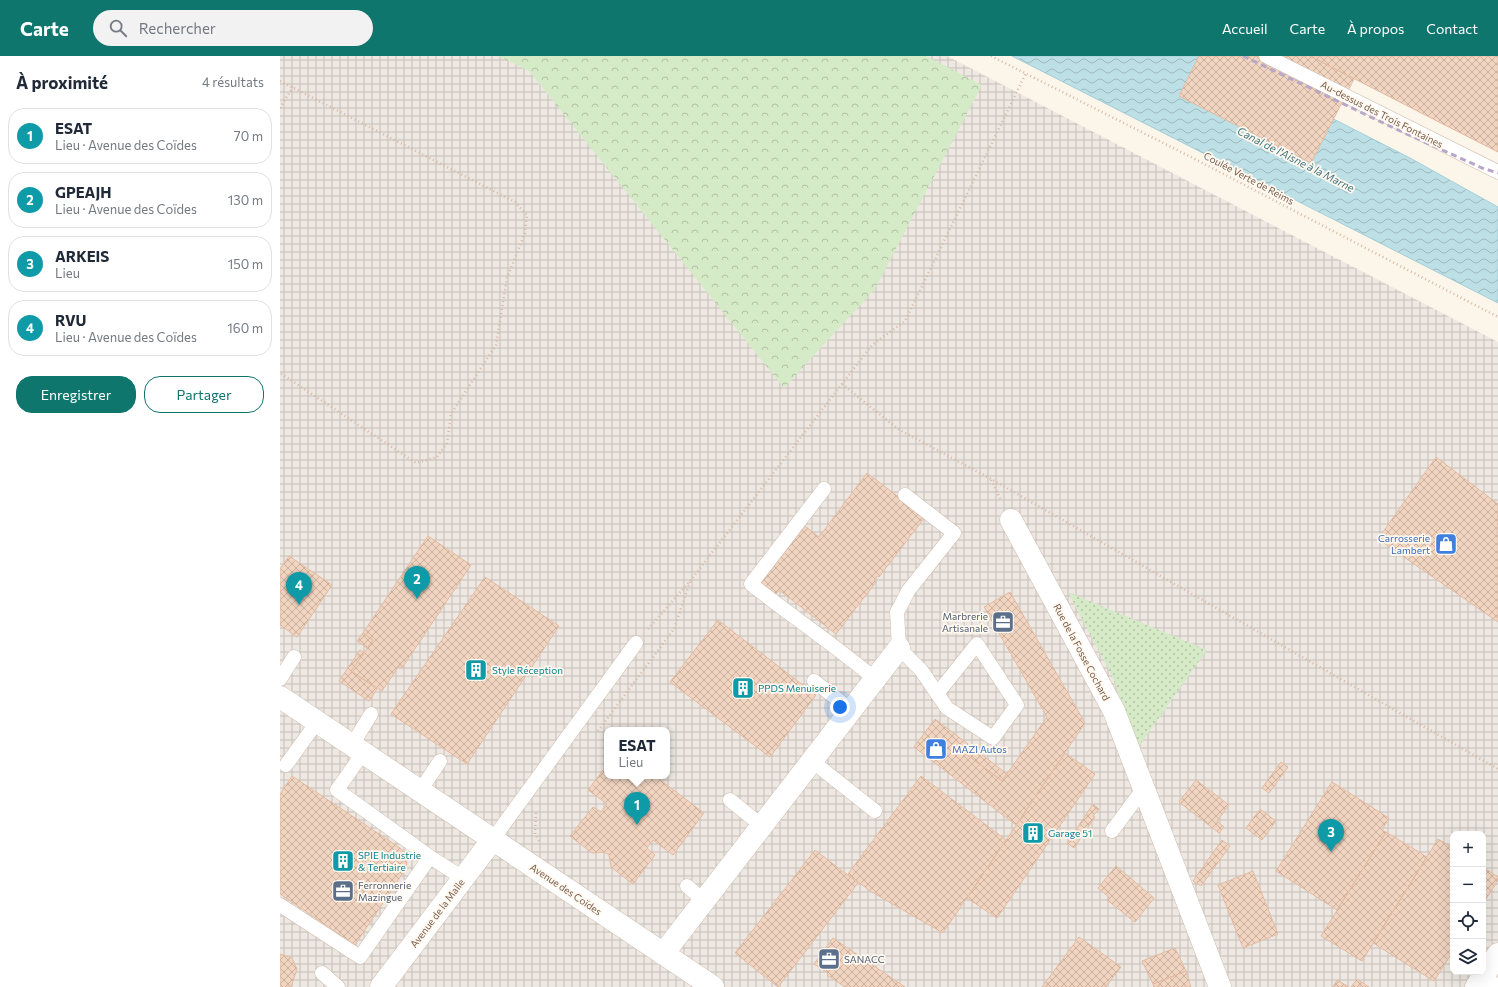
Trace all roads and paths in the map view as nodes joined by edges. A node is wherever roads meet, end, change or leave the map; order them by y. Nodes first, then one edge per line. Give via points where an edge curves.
1 (991, 56) edge
2 (1266, 56) edge
3 (1026, 73) junction
4 (280, 81) edge
5 (292, 87) junction
6 (280, 108) edge
7 (1498, 172) edge
8 (1498, 317) edge
9 (280, 373) edge
10 (842, 384) junction
11 (824, 489) dead end
12 (905, 495) dead end
13 (1011, 520) dead end
14 (691, 580) junction
15 (636, 643) joint
16 (899, 648) junction
17 (294, 657) dead end
18 (280, 679) edge
19 (875, 679) junction
20 (814, 681) dead end
21 (937, 694) junction
22 (280, 697) edge
23 (851, 710) junction
24 (371, 714) dead end
25 (318, 722) junction
26 (597, 731) dead end
27 (358, 749) junction
28 (440, 761) dead end
29 (812, 761) junction
30 (286, 765) dead end
31 (1498, 769) edge
32 (1144, 788) junction
33 (420, 791) junction
34 (730, 800) dead end
35 (540, 808) dead end
36 (875, 811) dead end
37 (762, 826) junction
38 (1112, 831) dead end
39 (492, 839) junction
40 (430, 857) junction
41 (533, 867) junction
42 (463, 878) junction
43 (687, 886) dead end
44 (704, 901) junction
45 (280, 905) edge
46 (663, 954) junction
47 (1498, 954) edge
48 (322, 973) dead end
49 (1486, 983) edge
50 (338, 987) edge
51 (381, 987) edge
52 (713, 987) edge
53 (1220, 987) edge

1 - 3 path, Coulée Verte de Reims
2 - 7 lane, Au-dessus des Trois Fontaines
3 - 8 path, Coulée Verte de Reims
3 - 10 path via 906,321 872,345
4 - 5 path
5 - 6 path
5 - 9 path via 515,202 527,215 525,233 507,278 496,344 451,414 447,443 437,458 416,463
10 - 14 path
10 - 31 path via 898,429 991,479
11 - 19 lane via 751,584 846,654
12 - 16 lane via 954,533 908,591 897,612
13 - 32 street, Rue de la Fosse Cochard via 1114,711
14 - 15 path
14 - 26 path via 674,629
15 - 39 lane
16 - 19 street
16 - 21 lane via 921,670
17 - 18 lane
19 - 23 street
20 - 23 lane
21 - 21 lane via 947,708 993,738 1017,705 977,644
22 - 25 street, Avenue des Coïdes
23 - 29 street
24 - 27 lane
25 - 27 street, Avenue des Coïdes
25 - 30 lane
27 - 33 street, Avenue des Coïdes
27 - 40 lane via 337,790
28 - 33 lane
29 - 36 lane
29 - 37 street
32 - 38 lane
32 - 53 street, Rue de la Fosse Cochard
33 - 39 street, Avenue des Coïdes
34 - 37 lane
35 - 41 path via 535,814 535,834 544,851
37 - 44 street
39 - 41 street, Avenue des Coïdes
39 - 42 street, Avenue de la Malle
40 - 42 lane
40 - 45 lane via 360,957
41 - 46 street, Avenue des Coïdes
42 - 51 street, Avenue de la Malle
43 - 44 lane
44 - 46 street
46 - 52 street, Avenue des Coïdes
47 - 49 street
48 - 50 lane

